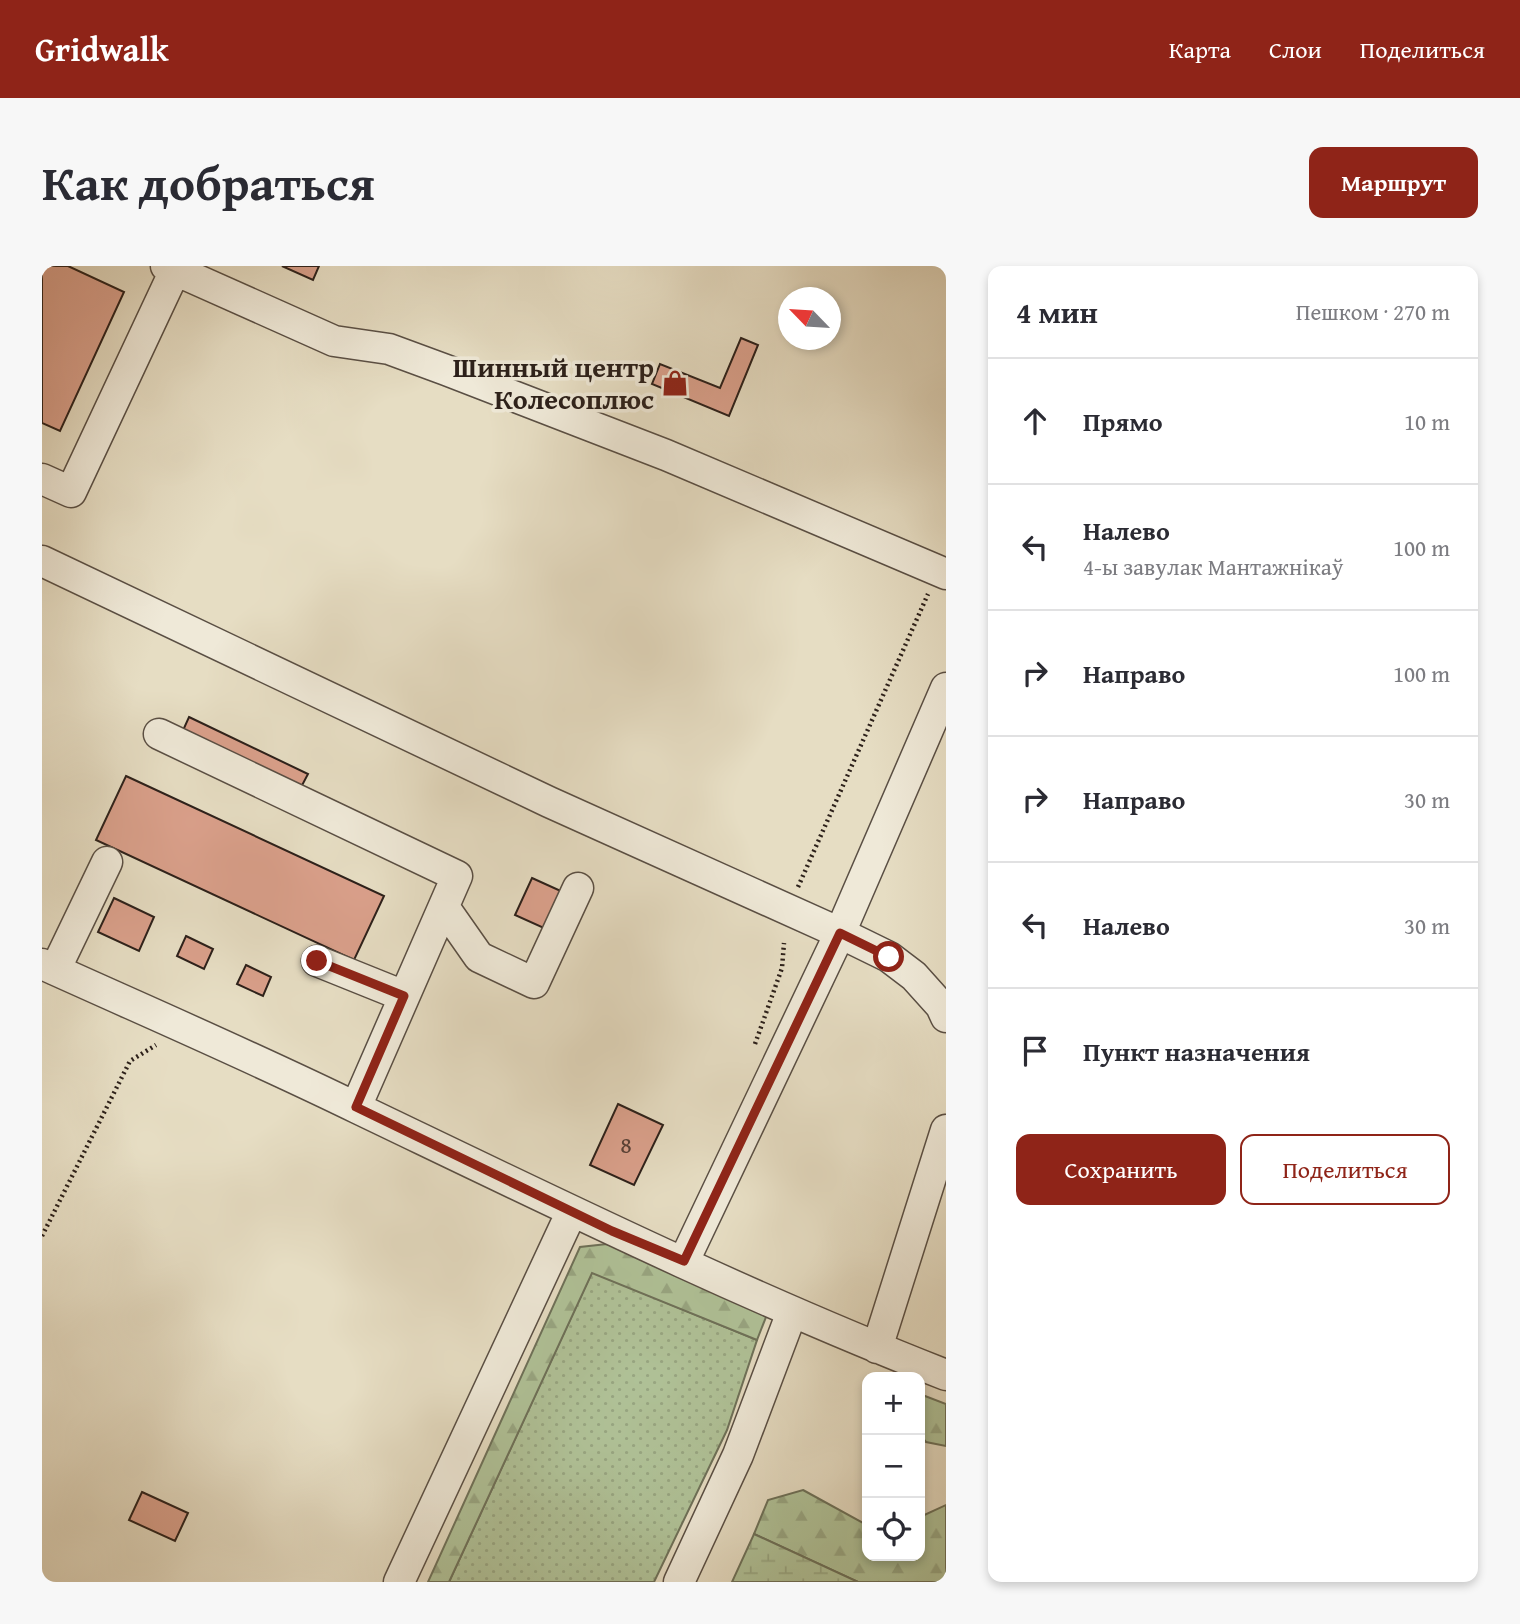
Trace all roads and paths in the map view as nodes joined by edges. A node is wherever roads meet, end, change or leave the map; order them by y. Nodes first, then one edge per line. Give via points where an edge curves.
1 (173, 267) edge
2 (42, 479) edge
3 (42, 561) edge
4 (938, 582) edge
5 (946, 688) edge
6 (159, 734) dead end
7 (107, 862) dead end
8 (578, 888) dead end
9 (792, 900) dead end
10 (444, 907) junction
11 (840, 933) junction
12 (784, 943) dead end
13 (317, 961) dead end
14 (48, 967) edge
15 (404, 996) junction
16 (946, 1017) edge
17 (183, 1028) junction
18 (751, 1056) dead end
19 (356, 1107) junction
20 (946, 1130) edge
21 (572, 1212) junction
22 (42, 1236) edge
23 (684, 1261) junction
24 (792, 1312) junction
25 (877, 1348) junction
26 (946, 1375) edge
27 (399, 1582) edge
28 (679, 1582) edge

1 - 2 street via 71,492
1 - 4 street via 334,341 389,349 666,456
3 - 11 street via 537,796
4 - 9 path
5 - 11 street
6 - 10 street via 457,876
7 - 14 street
8 - 10 street via 534,983 479,957
10 - 15 street
11 - 16 street via 889,957 914,976 942,1006
11 - 23 street
12 - 18 path via 782,968
13 - 15 street
14 - 17 street
15 - 19 street
17 - 19 street
17 - 22 path via 130,1061
19 - 21 street
20 - 25 street
21 - 23 street
21 - 27 street
23 - 24 street
24 - 25 street
24 - 28 street via 738,1455
25 - 26 street

